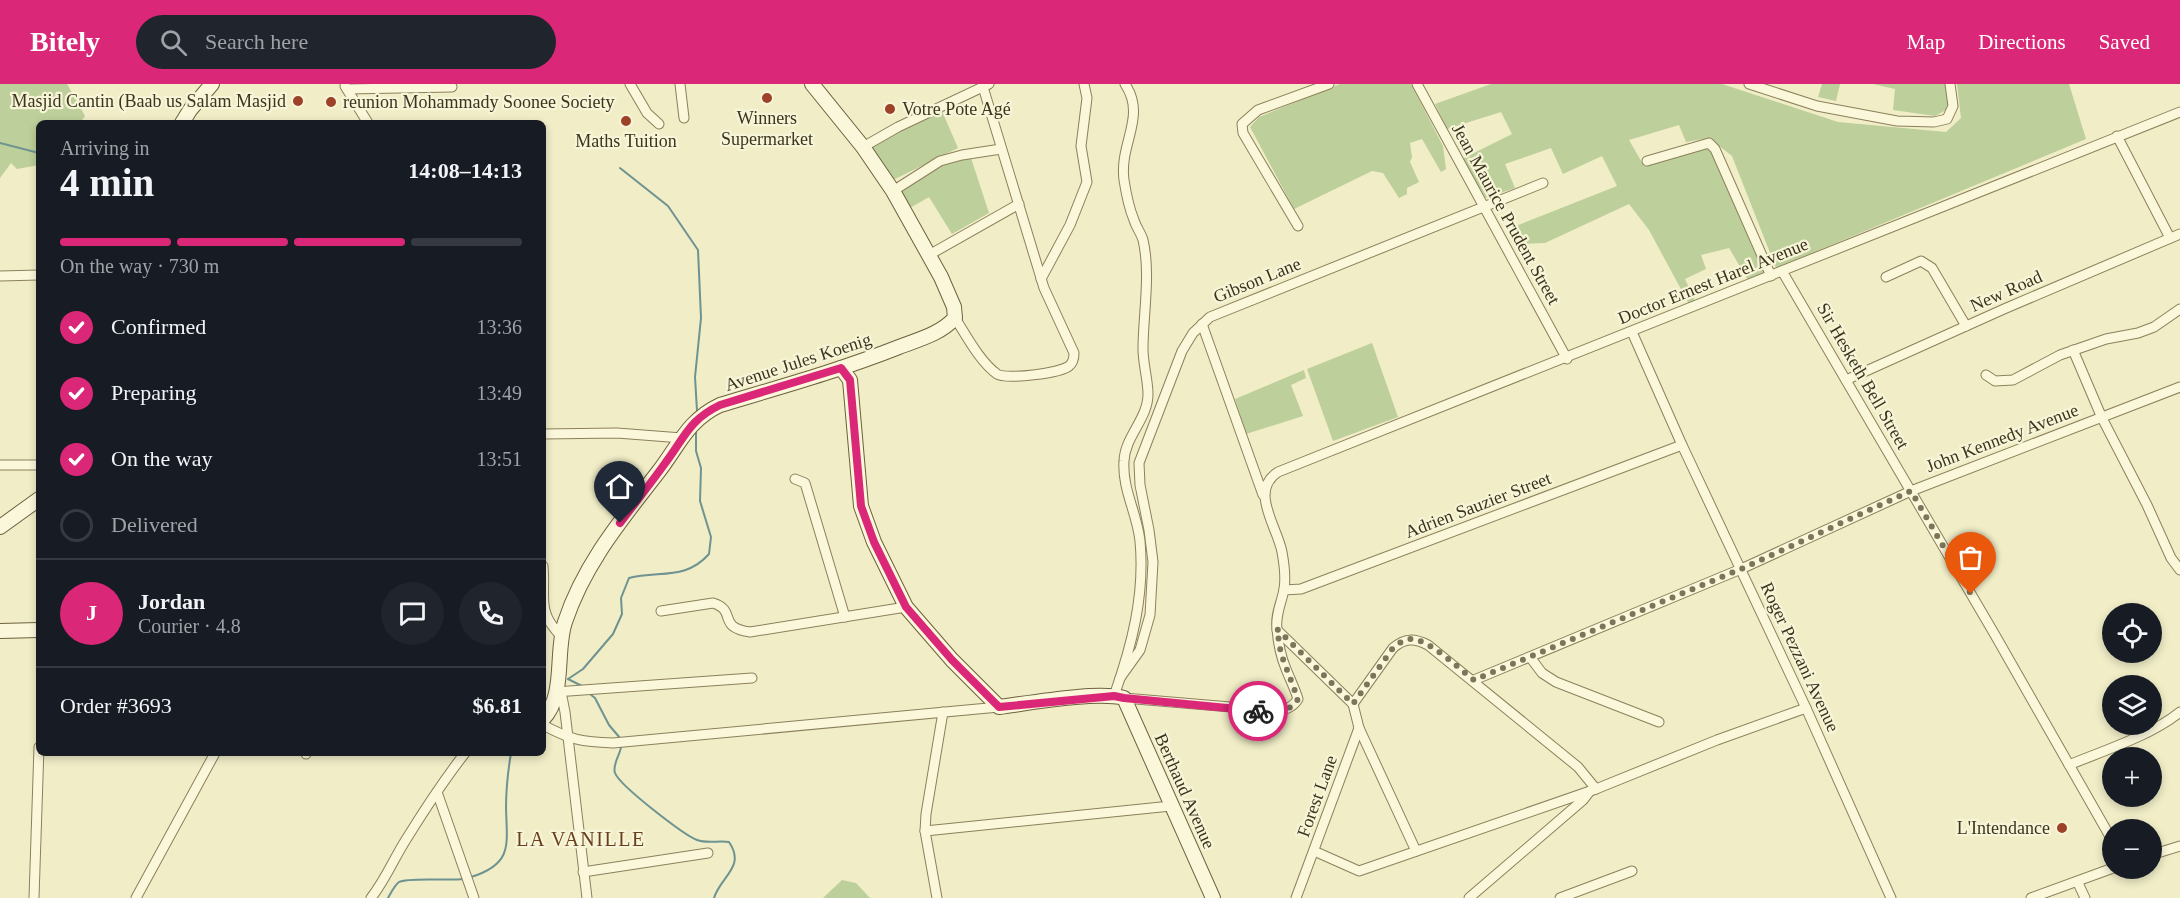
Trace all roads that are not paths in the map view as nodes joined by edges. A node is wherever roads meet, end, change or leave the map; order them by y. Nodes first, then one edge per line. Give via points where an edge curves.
1 (212, 84) edge
2 (630, 84) edge
3 (680, 84) edge
4 (812, 84) edge
5 (1084, 84) edge
6 (1125, 84) edge
7 (1329, 84) edge
8 (1417, 84) edge
9 (1749, 84) edge
10 (1950, 84) edge
11 (986, 86) edge
12 (346, 87) edge
13 (452, 87) dead end
14 (2180, 112) edge
15 (684, 118) dead end
16 (185, 120) edge
17 (366, 120) edge
18 (659, 124) dead end
19 (2117, 136) junction
20 (863, 147) junction
21 (1001, 149) junction
22 (1647, 161) dead end
23 (1543, 183) dead end
24 (893, 191) junction
25 (1019, 204) junction
26 (1483, 207) junction
27 (1298, 226) dead end
28 (2180, 234) edge
29 (2170, 238) junction
30 (929, 255) junction
31 (1782, 271) junction
32 (36, 275) edge
33 (0, 276) edge
34 (1771, 276) junction
35 (1886, 277) dead end
36 (1041, 279) junction
37 (2180, 309) edge
38 (955, 318) junction
39 (1202, 324) junction
40 (1966, 326) junction
41 (1632, 332) junction
42 (2073, 350) junction
43 (881, 355) junction
44 (1567, 359) junction
45 (846, 367) junction
46 (1986, 375) dead end
47 (858, 378) junction
48 (1846, 380) junction
49 (2180, 387) edge
50 (853, 397) junction
51 (2102, 418) junction
52 (546, 434) edge
53 (682, 438) junction
54 (1682, 445) junction
55 (0, 465) edge
56 (36, 465) edge
57 (795, 478) dead end
58 (1911, 491) junction
59 (1264, 492) junction
60 (36, 501) edge
61 (0, 527) edge
62 (1741, 569) junction
63 (2180, 570) edge
64 (1284, 590) junction
65 (906, 607) junction
66 (661, 611) dead end
67 (546, 615) edge
68 (845, 617) junction
69 (1277, 629) junction
70 (36, 630) edge
71 (0, 631) edge
72 (561, 636) junction
73 (1530, 657) junction
74 (752, 678) dead end
75 (1120, 678) junction
76 (1474, 680) junction
77 (1119, 697) junction
78 (554, 698) junction
79 (1353, 704) junction
80 (999, 707) junction
81 (1806, 708) junction
82 (943, 712) junction
83 (2180, 712) edge
84 (546, 713) edge
85 (1659, 722) dead end
86 (546, 727) edge
87 (1359, 728) junction
88 (566, 738) junction
89 (39, 756) edge
90 (212, 756) edge
91 (463, 756) edge
92 (2069, 765) junction
93 (1593, 790) junction
94 (437, 792) junction
95 (1171, 806) junction
96 (2102, 823) edge
97 (925, 831) junction
98 (2180, 846) edge
99 (1314, 851) junction
100 (1416, 851) junction
101 (2162, 852) edge
102 (708, 853) dead end
103 (1632, 871) dead end
104 (583, 872) junction
105 (2102, 873) edge
106 (2078, 883) junction
107 (34, 898) edge
108 (136, 898) edge
109 (371, 898) edge
110 (474, 898) edge
111 (587, 898) edge
112 (937, 898) edge
113 (1213, 898) edge
114 (1296, 898) edge
115 (1469, 898) edge
116 (1560, 898) edge
117 (1891, 898) edge
118 (2031, 898) edge
119 (2085, 898) edge

1 - 16 street
2 - 18 street via 647,113
3 - 15 street
4 - 20 street
5 - 36 street via 1087,98 1081,146 1087,182 1070,225
6 - 75 street via 1135,109 1124,150 1124,179 1133,218 1143,240 1143,351 1148,393 1146,410 1127,444 1124,459 1124,477 1140,540 1141,570 1139,606
7 - 27 street via 1258,110 1242,124 1243,133
8 - 26 street, Jean Maurice Prudent Street
9 - 10 street via 1817,106 1897,121 1934,122 1947,119 1953,106
11 - 20 street
11 - 21 street
12 - 13 street
12 - 17 street
14 - 19 street, Doctor Ernest Harel Avenue
19 - 29 street
19 - 31 street, Doctor Ernest Harel Avenue
20 - 24 street
21 - 24 street via 940,161
21 - 25 street
22 - 34 street via 1710,143
23 - 26 street, Gibson Lane
24 - 30 street
25 - 30 street
25 - 36 street
26 - 39 street, Gibson Lane via 1247,301
26 - 44 street, Jean Maurice Prudent Street
28 - 29 street, New Road
29 - 40 street, New Road
30 - 38 street via 950,297
31 - 34 street, Doctor Ernest Harel Avenue
31 - 48 street, Sir Hesketh Bell Street
32 - 33 street
34 - 41 street, Doctor Ernest Harel Avenue
35 - 40 street via 1921,261 1926,264
36 - 38 street via 1074,353 1070,366 1062,370 1007,378 998,375
37 - 42 street via 2154,327
38 - 43 street, Avenue Jules Koenig via 936,333
39 - 59 street
39 - 75 street, Gibson Lane via 1182,351 1139,464 1153,562 1150,615 1140,650
40 - 48 street, New Road
41 - 44 street, Doctor Ernest Harel Avenue
41 - 54 street, Roger Pezzani Avenue
42 - 46 street via 2013,380 1995,381
42 - 51 street
43 - 45 street, Avenue Jules Koenig
43 - 47 street
44 - 59 street, Doctor Ernest Harel Avenue via 1278,472 1270,478
45 - 47 street
45 - 50 street
45 - 53 street, Avenue Jules Koenig via 720,405 698,419
47 - 50 street
48 - 58 street, Sir Hesketh Bell Street
49 - 51 street, John Kennedy Avenue
50 - 65 street via 861,506
51 - 58 street, John Kennedy Avenue
51 - 63 street
52 - 53 street via 617,433
53 - 72 street, Avenue Jules Koenig via 595,557 576,593
54 - 62 street, Roger Pezzani Avenue
54 - 64 street, Adrien Sauzier Street via 1301,590
55 - 56 street
57 - 68 street via 805,483
58 - 62 street, John Kennedy Avenue
58 - 92 street, Sir Hesketh Bell Street
59 - 64 street via 1282,550
60 - 61 street
62 - 73 street, John Kennedy Avenue
62 - 81 street, Roger Pezzani Avenue
64 - 69 street
65 - 68 street
65 - 80 street
66 - 68 street via 713,603 725,610 730,625 750,632
67 - 72 street
69 - 77 street via 1281,654 1298,699 1287,710 1260,711
69 - 79 street
70 - 71 street
72 - 78 street, Avenue Jules Koenig
73 - 76 street, John Kennedy Avenue
73 - 85 street via 1542,673 1556,682
74 - 78 street
75 - 77 street
76 - 79 street via 1428,645 1410,639 1393,648
76 - 93 street via 1578,767
77 - 80 street
77 - 95 street, Berthaud Avenue
78 - 84 street
78 - 88 street via 562,697
79 - 87 street
80 - 82 street
81 - 93 street
81 - 117 street, Roger Pezzani Avenue
82 - 88 street via 613,742
82 - 97 street
83 - 92 street
86 - 88 street
87 - 99 street, Forest Lane
87 - 100 street
88 - 104 street
89 - 107 street
90 - 108 street
91 - 94 street
92 - 96 street, Sir Hesketh Bell Street
93 - 100 street
93 - 115 street
94 - 109 street
94 - 110 street
95 - 97 street
95 - 113 street, Berthaud Avenue
97 - 112 street
98 - 101 street
99 - 100 street via 1359,871
99 - 114 street, Forest Lane
102 - 104 street
103 - 116 street
104 - 111 street
105 - 106 street
106 - 118 street
106 - 119 street

